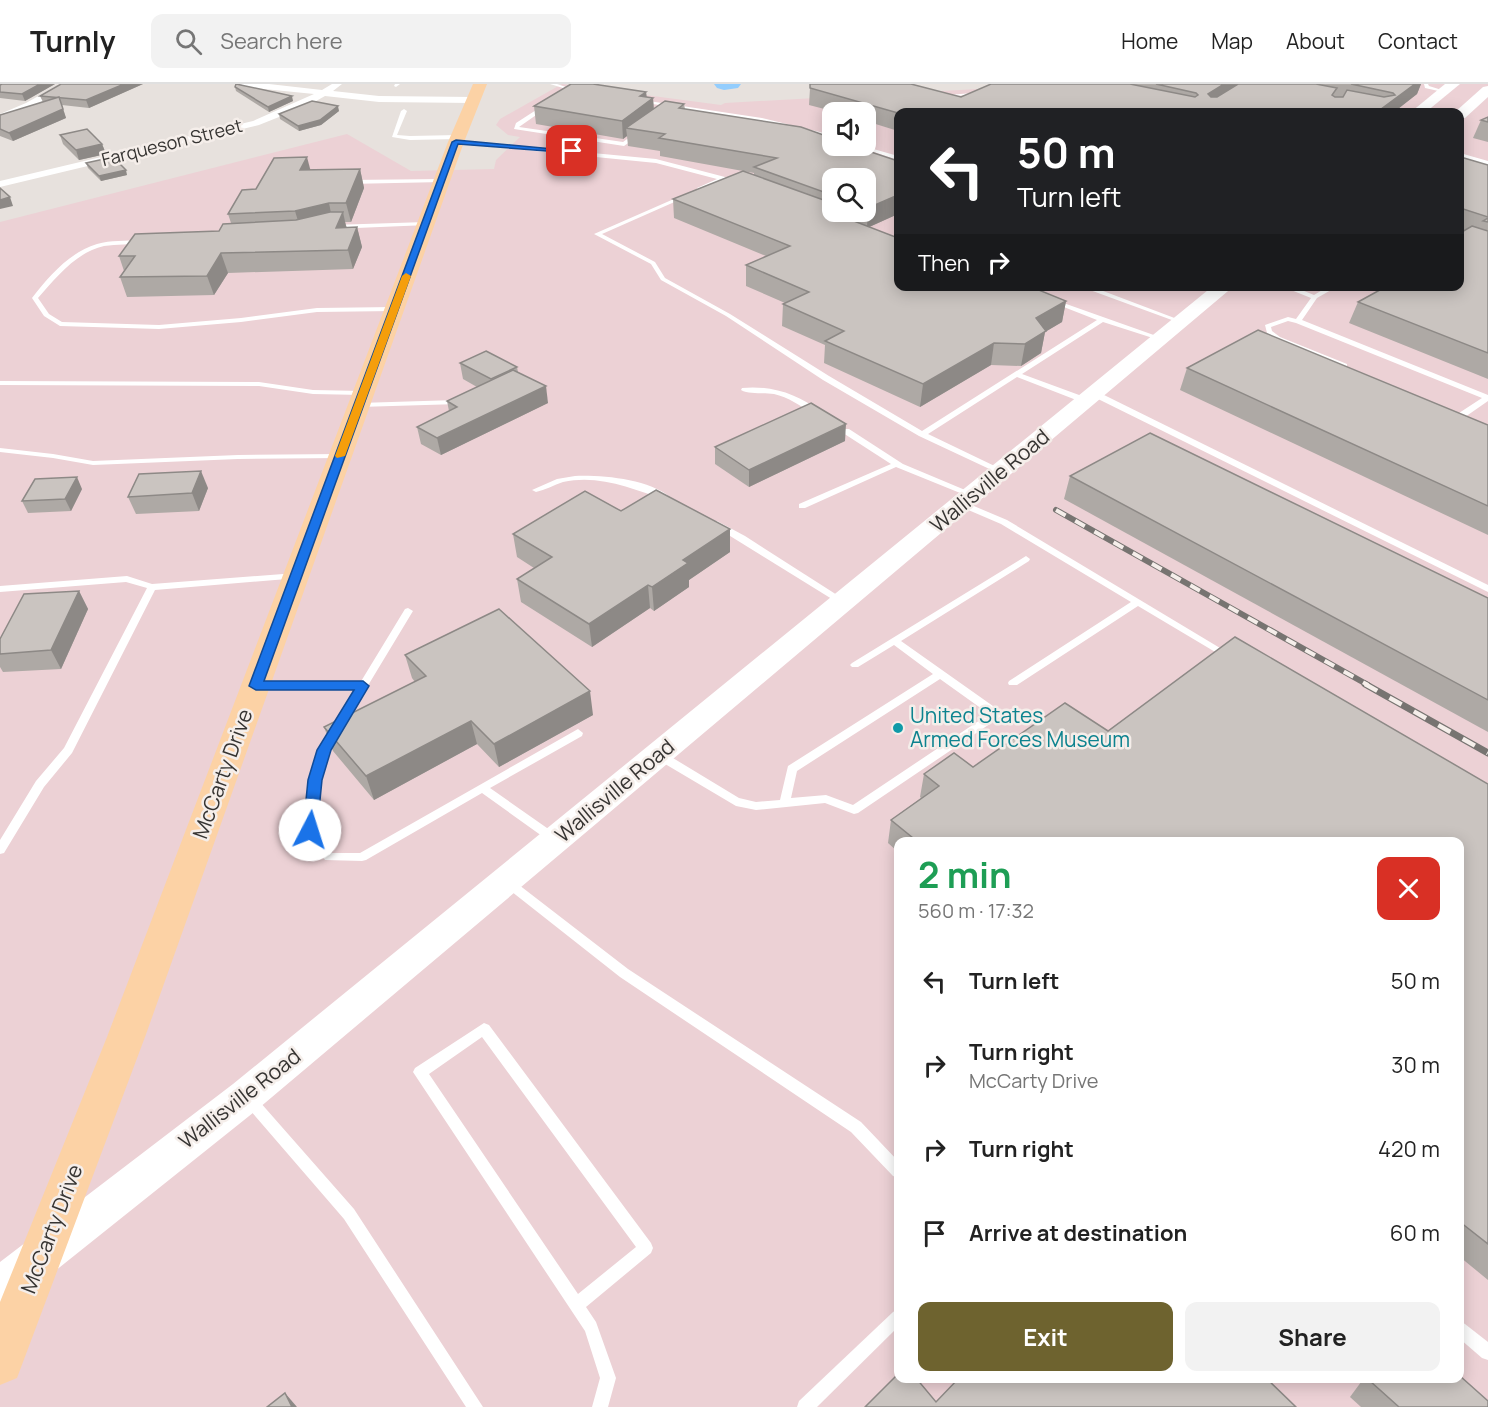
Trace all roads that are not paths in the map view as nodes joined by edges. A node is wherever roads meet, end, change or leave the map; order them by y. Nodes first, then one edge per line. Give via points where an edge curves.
1 (67, 84) edge
2 (245, 84) edge
3 (338, 84) edge
4 (552, 84) edge
5 (1426, 84) edge
6 (1448, 88) edge
7 (570, 90) junction
8 (477, 92) edge
9 (581, 92) edge
10 (995, 92) edge
11 (323, 93) junction
12 (1486, 94) edge
13 (561, 96) edge
14 (932, 96) edge
15 (638, 100) edge
16 (552, 102) edge
17 (1423, 108) edge
18 (404, 111) dead end
19 (1464, 112) edge
20 (0, 117) edge
21 (647, 126) edge
22 (822, 134) edge
23 (457, 139) junction
24 (876, 151) edge
25 (894, 157) edge
26 (1464, 157) edge
27 (1488, 164) edge
28 (723, 178) junction
29 (441, 181) junction
30 (339, 182) edge
31 (734, 182) edge
32 (0, 184) edge
33 (426, 224) junction
34 (327, 229) edge
35 (147, 242) edge
36 (1092, 291) edge
37 (1210, 291) edge
38 (1299, 291) edge
39 (1326, 291) edge
40 (1316, 297) junction
41 (1046, 299) edge
42 (394, 309) junction
43 (1102, 320) junction
44 (1298, 321) junction
45 (1171, 331) junction
46 (1354, 370) edge
47 (1017, 374) junction
48 (0, 383) edge
49 (745, 390) dead end
50 (1091, 397) junction
51 (1488, 398) edge
52 (361, 399) junction
53 (456, 402) edge
54 (1451, 410) edge
55 (819, 414) edge
56 (1462, 415) junction
57 (1471, 418) edge
58 (846, 431) edge
59 (922, 434) junction
60 (0, 450) edge
61 (340, 456) junction
62 (897, 464) junction
63 (1001, 471) junction
64 (536, 490) dead end
65 (967, 500) junction
66 (675, 502) edge
67 (802, 506) dead end
68 (704, 517) edge
69 (1026, 559) dead end
70 (296, 576) junction
71 (152, 587) junction
72 (0, 589) edge
73 (1488, 589) edge
74 (843, 602) junction
75 (1138, 602) junction
76 (408, 611) dead end
77 (894, 641) junction
78 (855, 665) dead end
79 (1244, 665) edge
80 (940, 674) junction
81 (1013, 683) dead end
82 (256, 686) junction
83 (363, 686) junction
84 (578, 733) dead end
85 (658, 755) junction
86 (482, 788) junction
87 (784, 804) junction
88 (555, 840) junction
89 (0, 850) edge
90 (506, 881) junction
91 (246, 1096) junction
92 (894, 1167) edge
93 (44, 1251) junction
94 (0, 1288) edge
95 (576, 1305) junction
96 (894, 1321) edge
97 (1464, 1332) edge
98 (1488, 1352) edge
99 (0, 1361) edge
100 (475, 1407) edge
101 (600, 1407) edge
102 (805, 1407) edge

1 - 20 street
2 - 11 street
3 - 11 street, Farqueson Street
4 - 7 lane
5 - 6 lane
6 - 17 main road
7 - 9 lane
7 - 13 lane
8 - 11 street via 390,99
8 - 23 main road, McCarty Drive
10 - 14 lane
11 - 32 street, Farqueson Street via 256,123
12 - 19 main road
15 - 22 lane via 740,115
16 - 21 lane via 516,128 624,144
18 - 23 lane via 394,136
23 - 28 lane via 657,161
23 - 29 main road, McCarty Drive
24 - 25 lane
26 - 27 street
28 - 31 lane
28 - 59 lane via 597,234 653,263 663,279
29 - 30 lane
29 - 33 main road, McCarty Drive
33 - 34 lane
33 - 42 main road, McCarty Drive
35 - 42 lane via 111,244 77,256 35,298 38,306 60,324 159,327 317,310
36 - 45 lane
37 - 45 main road, Wallisville Road
38 - 40 lane
39 - 40 lane
40 - 44 lane
41 - 43 lane
42 - 52 main road, McCarty Drive
43 - 45 lane
43 - 47 lane
44 - 46 lane via 1288,319 1267,326 1278,338
44 - 51 lane
45 - 50 main road, Wallisville Road
47 - 50 lane
47 - 59 lane
48 - 52 lane via 259,384
49 - 55 lane via 772,389
50 - 63 main road, Wallisville Road
50 - 73 lane
51 - 56 lane
52 - 53 lane
52 - 61 main road, McCarty Drive
54 - 56 lane
56 - 57 lane
58 - 62 lane
59 - 63 lane
60 - 61 lane via 93,463
61 - 70 main road, McCarty Drive
62 - 65 lane
62 - 67 lane
63 - 65 main road, Wallisville Road
64 - 66 lane via 564,480 611,480
65 - 74 main road, Wallisville Road
65 - 75 lane
68 - 74 lane
69 - 77 lane
70 - 71 lane
70 - 82 main road, McCarty Drive
71 - 72 lane via 127,579
71 - 89 lane via 68,750 40,784
74 - 85 main road, Wallisville Road
75 - 79 lane
75 - 81 lane
76 - 83 lane
77 - 78 lane
77 - 80 lane
80 - 87 lane via 792,769
80 - 87 lane via 996,714 854,810 826,799
82 - 83 lane
82 - 93 main road, McCarty Drive
83 - 86 lane via 324,750 315,780 310,830 328,857 362,857
84 - 86 lane
85 - 87 lane via 736,802 756,806
85 - 88 main road, Wallisville Road
86 - 88 lane
88 - 90 main road, Wallisville Road
90 - 91 main road, Wallisville Road
90 - 92 lane via 624,973 856,1126
91 - 93 main road, Wallisville Road
91 - 100 lane via 349,1214
93 - 94 main road, Wallisville Road
93 - 99 main road, McCarty Drive
95 - 95 lane via 420,1072 484,1029 646,1248
95 - 101 lane via 591,1327 608,1378
96 - 102 lane
97 - 98 lane

